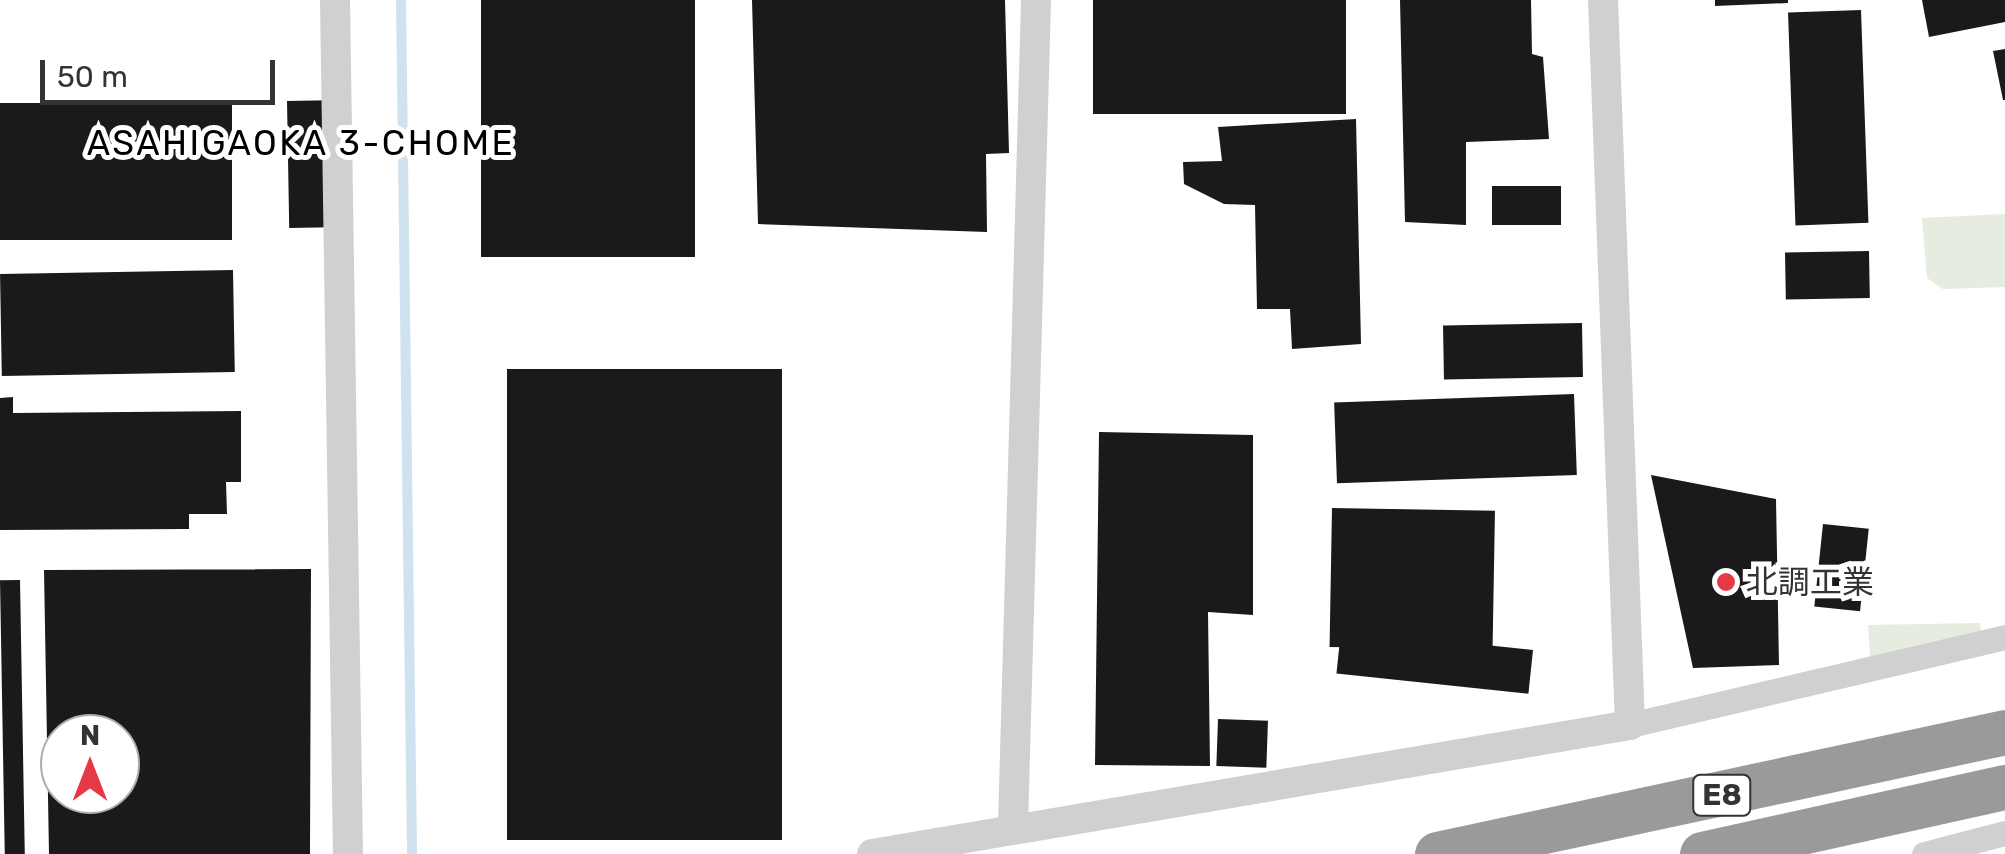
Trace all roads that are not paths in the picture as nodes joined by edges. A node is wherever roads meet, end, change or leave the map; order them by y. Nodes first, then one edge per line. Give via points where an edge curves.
1 (335, 0) edge
2 (1036, 0) edge
3 (1603, 0) edge
4 (2005, 637) edge
5 (1630, 725) junction
6 (2005, 732) edge
7 (2005, 787) edge
8 (2005, 834) edge
9 (1013, 840) edge
10 (348, 854) edge
11 (872, 854) edge
12 (1438, 854) edge
13 (1702, 854) edge
14 (1924, 854) edge

1 - 10 street
2 - 9 street
3 - 5 street
4 - 5 street
5 - 9 street
6 - 12 highway, E8
7 - 13 highway, E8
8 - 14 street
9 - 11 street

